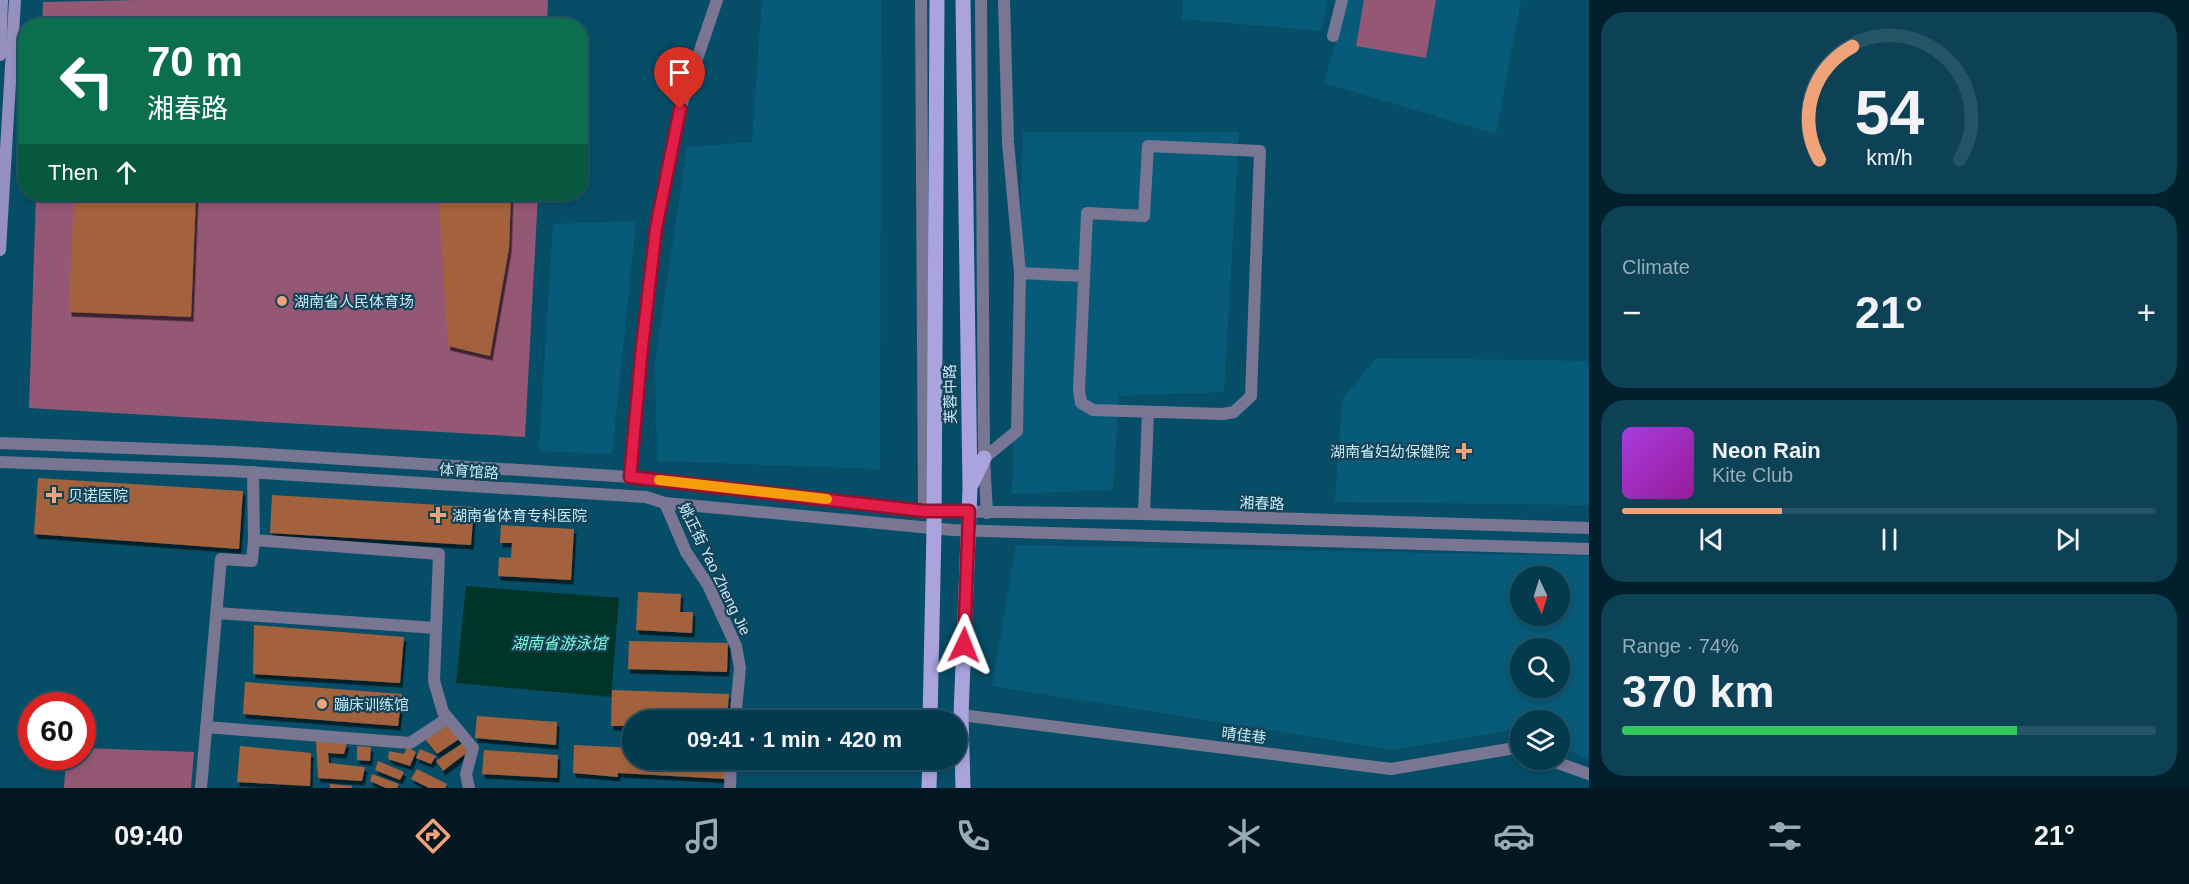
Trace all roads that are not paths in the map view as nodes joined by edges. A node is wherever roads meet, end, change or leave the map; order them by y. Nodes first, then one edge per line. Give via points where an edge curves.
1 (2, 0) edge
2 (15, 0) edge
3 (717, 0) edge
4 (921, 0) edge
5 (937, 0) edge
6 (963, 0) edge
7 (981, 0) edge
8 (1004, 0) edge
9 (1342, 0) edge
10 (1333, 36) dead end
11 (0, 55) edge
12 (0, 250) edge
13 (1020, 273) junction
14 (1083, 276) junction
15 (1148, 412) junction
16 (0, 443) edge
17 (984, 458) junction
18 (0, 462) edge
19 (253, 472) junction
20 (630, 477) junction
21 (969, 488) junction
22 (665, 503) junction
23 (929, 511) junction
24 (969, 511) junction
25 (987, 513) junction
26 (1144, 514) junction
27 (1589, 528) edge
28 (934, 529) junction
29 (969, 529) junction
30 (254, 540) junction
31 (1589, 549) edge
32 (216, 613) junction
33 (436, 628) junction
34 (736, 710) edge
35 (930, 710) edge
36 (961, 710) edge
37 (967, 716) edge
38 (448, 718) junction
39 (206, 727) junction
40 (1510, 749) edge
41 (1570, 767) edge
42 (731, 770) edge
43 (930, 770) edge
44 (963, 770) edge
45 (1589, 774) edge
46 (201, 788) edge
47 (469, 788) edge
48 (730, 788) edge
49 (929, 788) edge
50 (963, 788) edge

1 - 11 main road
2 - 12 main road
3 - 20 street via 680,109 656,228
4 - 23 street, 芙蓉中路
5 - 23 main road, 芙蓉中路
6 - 21 main road, 芙蓉中路
7 - 17 street
8 - 13 street via 1008,141
9 - 10 street
13 - 14 street
13 - 17 street via 1017,431
14 - 15 street via 1081,403 1093,410
14 - 15 street via 1087,213 1144,216 1148,146 1260,151 1251,396 1234,412 1223,414
15 - 26 street
16 - 20 street, 体育馆路 via 232,452
17 - 21 main road
17 - 25 street
18 - 19 street, 体育馆路
19 - 22 street, 体育馆路 via 646,497
19 - 30 street
20 - 23 street, 体育馆路
21 - 24 main road, 芙蓉中路
22 - 28 street, 体育馆路
22 - 34 street, 姚正街 Yao Zheng Jie via 736,646 740,668
23 - 24 street, 湘春路
23 - 28 main road, 芙蓉中路
24 - 25 street, 湘春路
24 - 29 main road, 芙蓉中路
25 - 26 street, 湘春路
26 - 27 street, 湘春路
28 - 29 street
28 - 35 main road, 芙蓉中路
29 - 31 street
29 - 36 main road, 芙蓉中路
30 - 32 street via 252,561 221,559
30 - 33 street via 439,554
32 - 33 street
32 - 39 street
33 - 38 street via 434,681
37 - 40 street, 晴佳巷 via 1391,769
38 - 39 street via 410,743
38 - 47 street via 473,748 466,774
39 - 46 street
41 - 45 street
42 - 48 street
43 - 49 main road
44 - 50 main road, 芙蓉中路

